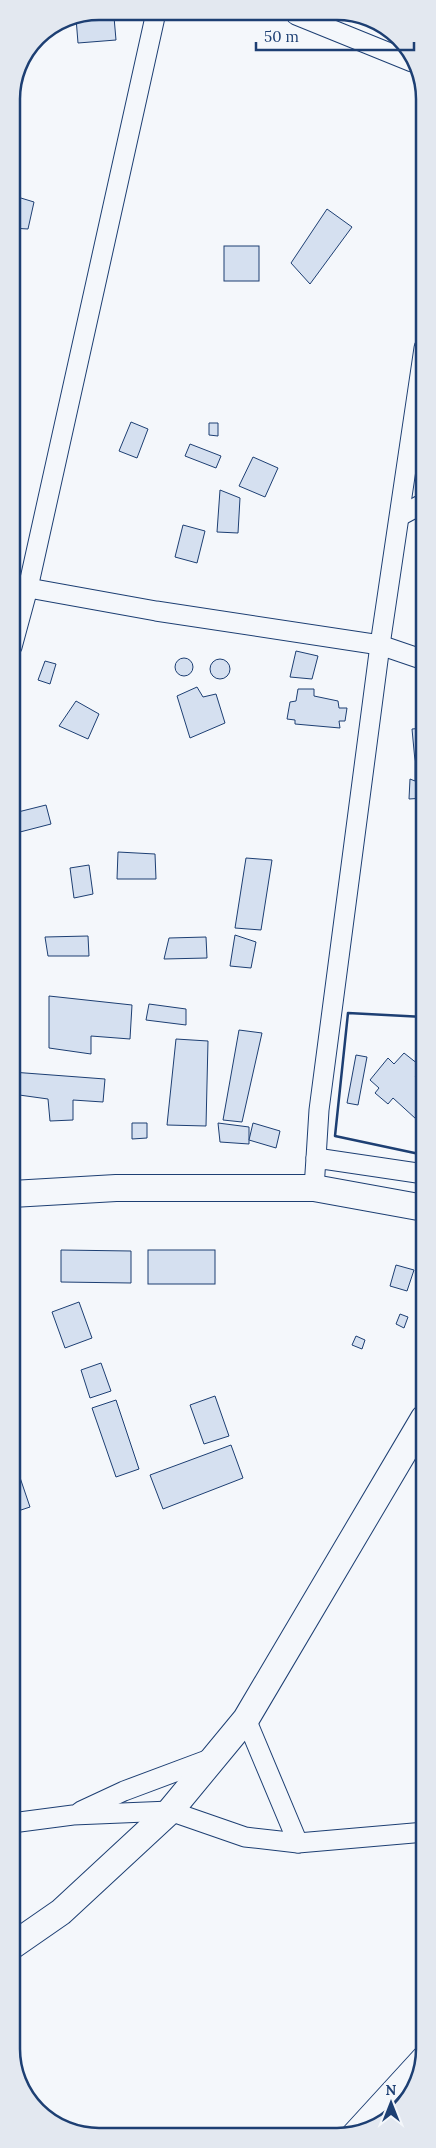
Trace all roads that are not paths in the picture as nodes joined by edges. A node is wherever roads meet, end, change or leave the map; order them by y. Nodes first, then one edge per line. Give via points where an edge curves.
1 (154, 20) edge
2 (308, 20) edge
3 (405, 59) edge
4 (416, 404) edge
5 (416, 507) edge
6 (400, 516) junction
7 (20, 587) edge
8 (380, 645) junction
9 (416, 657) edge
10 (316, 1158) junction
11 (416, 1173) edge
12 (314, 1188) junction
13 (20, 1194) edge
14 (416, 1207) edge
15 (416, 1432) edge
16 (246, 1719) junction
17 (218, 1756) junction
18 (170, 1811) junction
19 (73, 1815) junction
20 (20, 1823) edge
21 (416, 1833) edge
22 (298, 1843) junction
23 (20, 1940) edge
24 (414, 2065) edge
25 (360, 2124) edge

1 - 7 street
2 - 3 street
4 - 6 street
5 - 6 street
6 - 8 street
7 - 8 street
8 - 9 street
8 - 10 street via 319,1110
10 - 11 street
10 - 12 street
12 - 13 street via 116,1188
12 - 14 street
15 - 16 street
16 - 17 street
16 - 22 street
17 - 18 street
17 - 19 street via 124,1791
18 - 19 street
18 - 22 street via 245,1838
18 - 23 street via 61,1912
19 - 20 street
21 - 22 street
24 - 25 street

